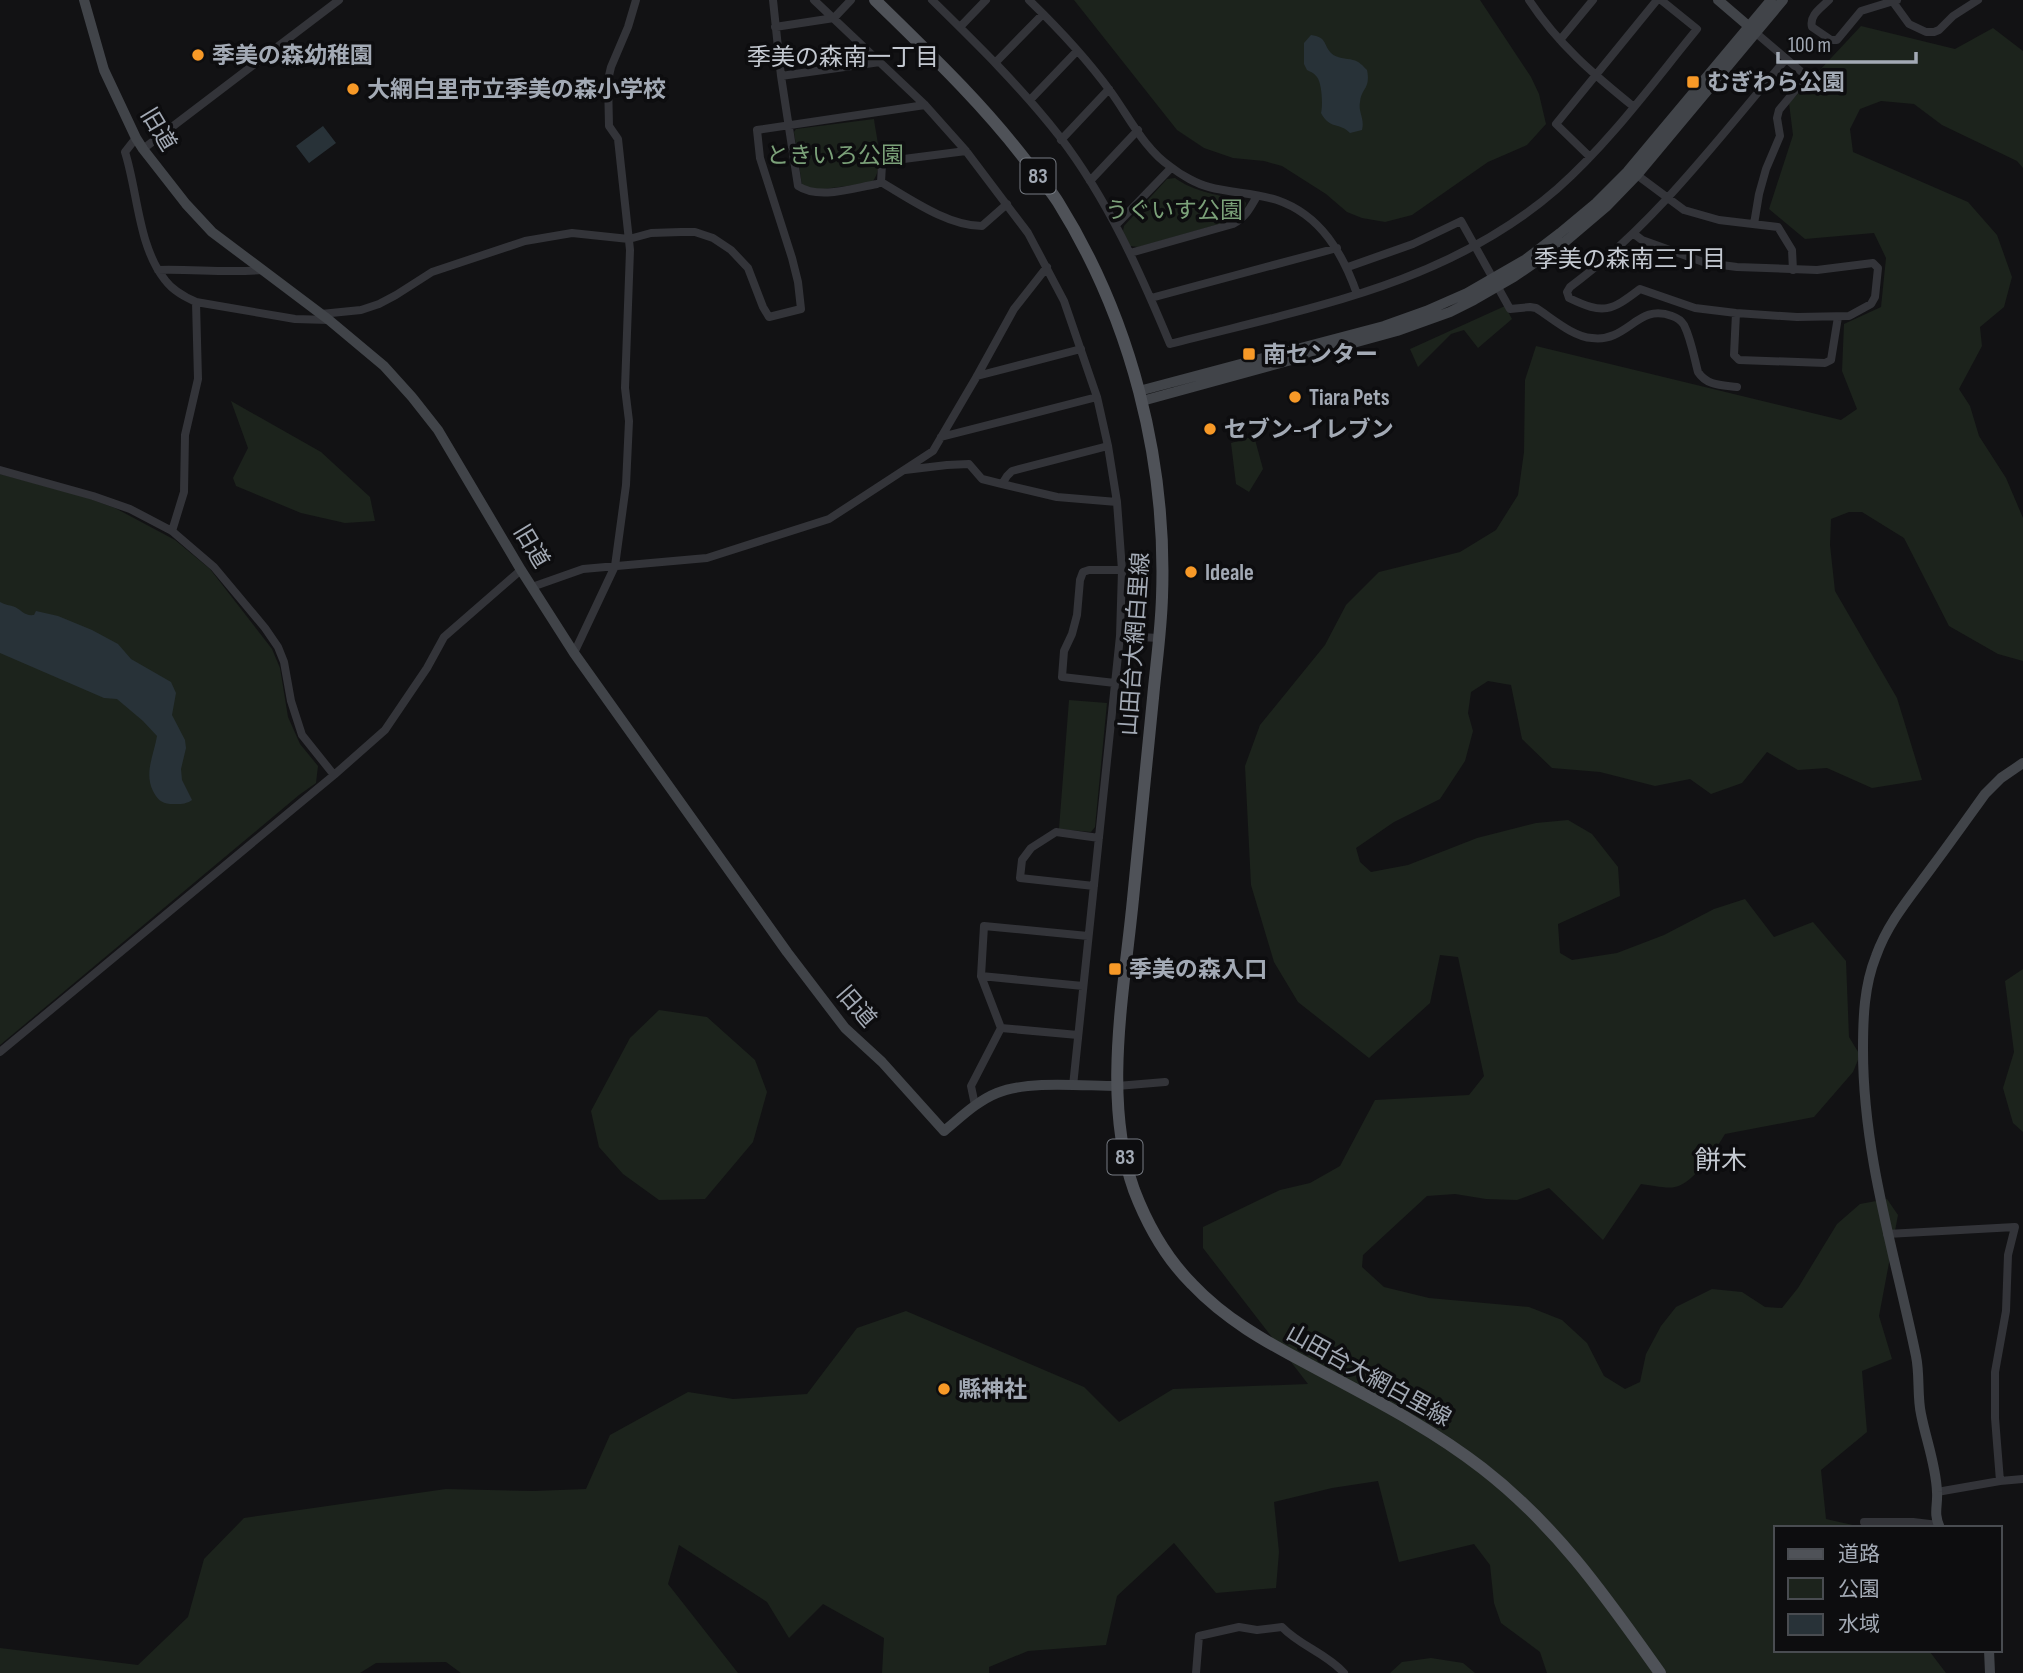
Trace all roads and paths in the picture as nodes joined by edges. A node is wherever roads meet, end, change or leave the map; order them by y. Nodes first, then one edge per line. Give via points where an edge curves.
1 (84, 0) edge
2 (339, 0) edge
3 (636, 0) edge
4 (773, 0) edge
5 (814, 0) edge
6 (851, 0) edge
7 (875, 0) edge
8 (932, 0) edge
9 (986, 0) edge
10 (1029, 0) edge
11 (1529, 0) edge
12 (1593, 0) edge
13 (1659, 0) edge
14 (1718, 0) edge
15 (1771, 0) edge
16 (1783, 0) edge
17 (1829, 0) edge
18 (1978, 0) edge
19 (1895, 1) edge
20 (1043, 14) junction
21 (834, 18) junction
22 (775, 27) junction
23 (960, 27) junction
24 (1752, 29) junction
25 (1560, 40) junction
26 (1077, 51) junction
27 (1786, 58) junction
28 (880, 62) junction
29 (996, 62) junction
30 (1595, 75) junction
31 (781, 76) junction
32 (1109, 89) junction
33 (1030, 100) junction
34 (925, 106) junction
35 (1634, 107) junction
36 (789, 126) junction
37 (1138, 130) junction
38 (136, 138) junction
39 (1061, 139) junction
40 (143, 149) junction
41 (966, 152) junction
42 (1590, 157) junction
43 (1171, 168) junction
44 (1637, 175) junction
45 (1090, 181) junction
46 (881, 182) junction
47 (1256, 196) junction
48 (1668, 199) junction
49 (1007, 204) junction
50 (1754, 224) junction
51 (1116, 225) junction
52 (1634, 234) junction
53 (629, 239) junction
54 (1475, 246) junction
55 (1337, 248) junction
56 (1130, 253) junction
57 (1047, 267) junction
58 (1348, 267) junction
59 (158, 270) junction
60 (263, 270) junction
61 (1793, 270) junction
62 (1495, 283) junction
63 (1357, 295) junction
64 (1151, 298) junction
65 (196, 302) junction
66 (1736, 313) junction
67 (325, 317) junction
68 (1838, 317) junction
69 (1080, 349) junction
70 (977, 376) junction
71 (1737, 387) dead end
72 (1140, 396) junction
73 (1097, 397) junction
74 (941, 437) junction
75 (1108, 446) junction
76 (925, 456) junction
77 (927, 467) junction
78 (0, 470) edge
79 (903, 471) junction
80 (1002, 484) junction
81 (1117, 502) junction
82 (172, 531) junction
83 (615, 566) junction
84 (521, 570) junction
85 (1122, 570) junction
86 (532, 587) junction
87 (1120, 636) junction
88 (1159, 638) junction
89 (574, 653) junction
90 (1115, 683) junction
91 (2023, 763) edge
92 (334, 775) junction
93 (1099, 838) junction
94 (1094, 887) junction
95 (1088, 936) junction
96 (981, 976) junction
97 (1083, 986) junction
98 (1001, 1028) junction
99 (1078, 1035) junction
100 (0, 1052) edge
101 (1165, 1082) dead end
102 (1073, 1086) junction
103 (1117, 1086) junction
104 (975, 1105) junction
105 (1887, 1234) junction
106 (2023, 1479) edge
107 (2000, 1481) junction
108 (1937, 1492) junction
109 (1864, 1522) dead end
110 (1939, 1526) edge
111 (1989, 1652) edge
112 (1658, 1672) edge
113 (1196, 1673) edge
114 (1344, 1673) edge
115 (1990, 1673) edge

1 - 38 street, 旧道 via 104,70
2 - 40 street
3 - 53 street via 608,80 609,126 618,139
4 - 22 street
5 - 21 street
6 - 21 street
7 - 72 main road, 山田台大網白里線 / 83 via 997,123 1057,201 1106,292
8 - 23 street
9 - 23 street
10 - 20 street
11 - 25 street
12 - 25 street
13 - 30 street
13 - 35 street via 1697,29
14 - 24 street
15 - 24 street
16 - 24 street
17 - 19 street via 1811,22 1831,40 1837,40 1860,10
18 - 19 street via 1934,32 1909,24
20 - 26 street
20 - 29 street
21 - 22 street
21 - 28 street
22 - 31 street
23 - 29 street
24 - 27 street
24 - 44 street
24 - 62 street via 1596,203
25 - 30 street
26 - 32 street
26 - 33 street
27 - 48 street
27 - 50 street via 1804,74 1803,81 1779,110 1780,136 1766,169
28 - 31 street
28 - 34 street
29 - 33 street
30 - 35 street
30 - 42 street via 1556,124
31 - 36 street
32 - 37 street
32 - 39 street
33 - 39 street
34 - 36 street
34 - 41 street
35 - 42 street
36 - 46 street via 797,186 805,191 820,193
36 - 53 street via 757,130 760,158 792,258 801,309 769,317 748,268 732,250 713,239 681,232
37 - 43 street
37 - 45 street
38 - 40 street, 旧道
38 - 59 street via 125,152 147,246
39 - 45 street
40 - 60 street, 旧道 via 212,232
41 - 46 street via 888,160 882,165
41 - 49 street
42 - 54 street via 1546,197
43 - 47 street via 1206,187
43 - 51 street
44 - 48 street
44 - 62 street via 1566,241
45 - 51 street
46 - 49 street via 968,226 982,226
47 - 55 street via 1277,200 1303,214
47 - 56 street via 1248,212 1233,224
48 - 50 street via 1684,210
48 - 52 street
49 - 57 street
50 - 61 street via 1778,227 1792,250
51 - 56 street
52 - 61 street via 1706,262
52 - 66 street via 1570,287 1569,298 1589,308 1615,308 1640,289 1695,308
53 - 67 street via 572,233 525,241 432,272 361,310
53 - 83 street via 625,388 629,422
54 - 58 street via 1461,221
54 - 62 street
54 - 63 street via 1420,273
55 - 58 street
55 - 64 street
56 - 64 street
57 - 69 street
57 - 70 street via 1014,309
58 - 63 street
59 - 60 street
59 - 65 street via 166,283
60 - 67 street, 旧道
61 - 68 street via 1873,262 1878,268 1871,304
62 - 71 street via 1510,309 1536,308 1590,338 1615,335 1653,313 1679,318 1702,378
62 - 72 street via 1314,349
63 - 64 street via 1170,344
65 - 67 street via 295,319
65 - 82 street via 198,379 185,435 184,492
66 - 68 street
66 - 68 street via 1734,355 1739,360 1825,363 1831,360
67 - 84 street, 旧道 via 384,366 438,430
69 - 70 street
69 - 73 street
70 - 74 street
72 - 88 main road, 山田台大網白里線 / 83 via 1154,459 1160,518
73 - 74 street
73 - 75 street
74 - 76 street
75 - 80 street via 1012,471
75 - 81 street
76 - 77 street
76 - 79 street
77 - 79 street
77 - 80 street via 969,464 982,479
78 - 82 street via 130,509
79 - 83 street via 829,519 707,558
80 - 81 street via 1057,497
81 - 85 street
82 - 92 street via 214,567 278,647 302,735
83 - 86 street via 583,569
83 - 89 street
84 - 86 street, 旧道
84 - 92 street via 444,638 385,730
85 - 87 street
85 - 90 street via 1083,572 1062,677
86 - 89 street, 旧道
87 - 88 street
87 - 90 street
88 - 103 main road, 山田台大網白里線 / 83
89 - 104 street, 旧道 via 845,1028 944,1131
90 - 93 street
91 - 105 street via 1985,794 1902,907 1868,980 1863,1016 1866,1113
92 - 100 street
93 - 94 street
93 - 94 street via 1056,832 1031,848 1022,860 1020,878
94 - 95 street
95 - 96 street via 984,926
95 - 97 street
96 - 97 street
96 - 98 street
97 - 99 street
98 - 99 street
98 - 104 street via 971,1086
99 - 102 street
101 - 103 street
102 - 103 street
102 - 104 street via 1014,1088
103 - 112 main road, 山田台大網白里線 / 83 via 1122,1149 1135,1190 1153,1232 1178,1269 1246,1329 1418,1425 1504,1486 1544,1522 1596,1583
105 - 107 street via 2015,1227 1995,1372
105 - 108 street via 1917,1360 1920,1413 1932,1452
106 - 107 street
107 - 108 street
108 - 110 street
109 - 110 street
111 - 115 street
113 - 114 street via 1199,1636 1239,1628 1282,1627

